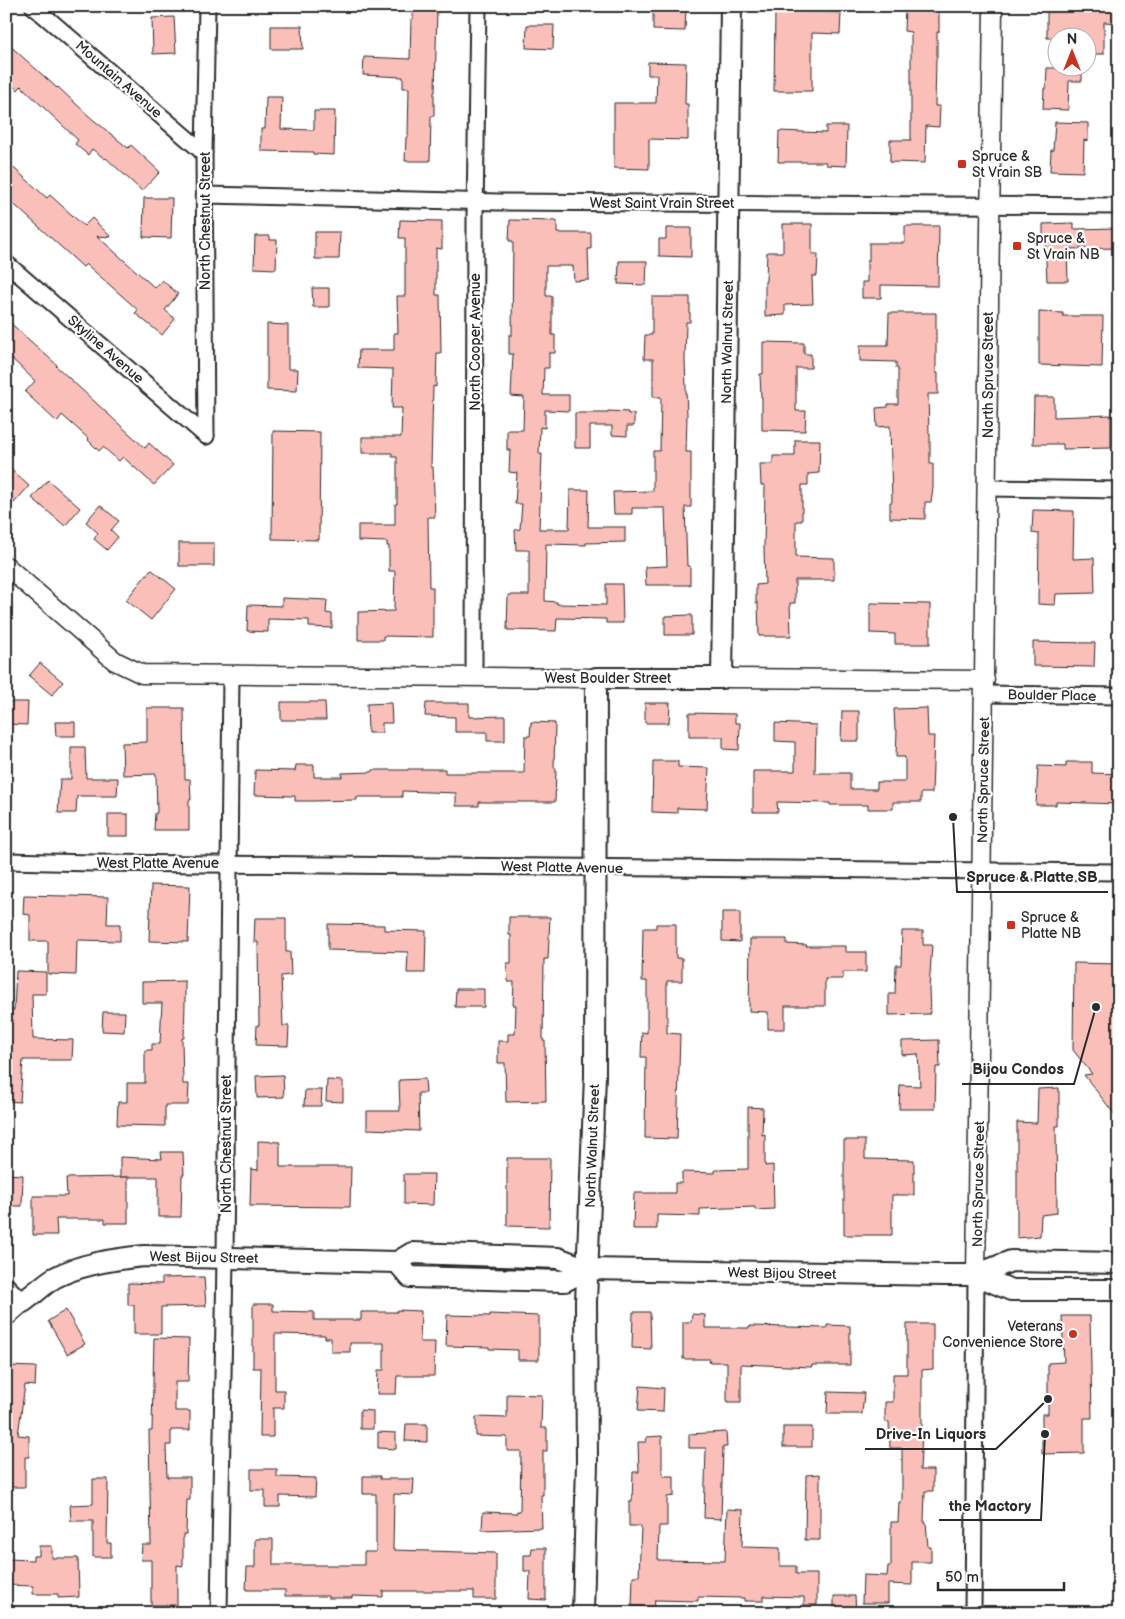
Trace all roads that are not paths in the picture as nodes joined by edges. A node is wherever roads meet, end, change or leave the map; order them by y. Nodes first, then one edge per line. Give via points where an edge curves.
1 (34, 6) edge
2 (207, 6) edge
3 (478, 6) edge
4 (731, 6) edge
5 (993, 6) edge
6 (204, 153) junction
7 (205, 196) junction
8 (475, 202) junction
9 (728, 203) junction
10 (989, 205) junction
11 (1119, 206) edge
12 (6, 263) edge
13 (206, 436) joint
14 (987, 488) junction
15 (1119, 490) edge
16 (6, 566) edge
17 (231, 675) junction
18 (474, 677) junction
19 (596, 678) junction
20 (722, 678) junction
21 (985, 687) junction
22 (1119, 696) edge
23 (6, 861) edge
24 (230, 864) junction
25 (597, 867) junction
26 (981, 870) junction
27 (1119, 872) edge
28 (225, 1258) junction
29 (1119, 1263) edge
30 (588, 1269) junction
31 (976, 1275) junction
32 (6, 1284) edge
33 (1119, 1290) edge
34 (23, 1302) junction
35 (6, 1317) edge
36 (219, 1613) edge
37 (583, 1613) edge
38 (972, 1613) edge

1 - 6 street, Mountain Avenue
2 - 6 street, North Chestnut Street
3 - 8 street, North Cooper Avenue
4 - 9 main road, North Walnut Street
5 - 10 street, North Spruce Street
6 - 7 street, North Chestnut Street
7 - 8 street, West Saint Vrain Street
7 - 13 street, North Chestnut Street
8 - 9 street, West Saint Vrain Street
8 - 18 street, North Cooper Avenue
9 - 10 street, West Saint Vrain Street
9 - 20 main road, North Walnut Street
10 - 11 street, West Saint Vrain Street
10 - 14 street, North Spruce Street
12 - 13 street, Skyline Avenue
14 - 15 street
14 - 21 street, North Spruce Street
16 - 17 street, West Boulder Street via 115,661 142,674
17 - 18 street, West Boulder Street
17 - 24 street, North Chestnut Street
18 - 19 street, West Boulder Street
19 - 20 main road, West Boulder Street
19 - 25 main road, North Walnut Street
20 - 21 street, West Boulder Street
21 - 22 street, Boulder Place
21 - 26 street, North Spruce Street
23 - 24 street, West Platte Avenue
24 - 25 street, West Platte Avenue
24 - 28 street, North Chestnut Street
25 - 26 street, West Platte Avenue
25 - 30 main road, North Walnut Street via 595,1076
26 - 27 street, West Platte Avenue
26 - 31 street, North Spruce Street
28 - 30 main road, West Bijou Street via 397,1262 410,1277 565,1282
28 - 34 main road, West Bijou Street via 121,1258 85,1266 53,1279
28 - 36 street, North Chestnut Street
29 - 31 main road, West Bijou Street via 1011,1262
30 - 31 main road, West Bijou Street
30 - 37 main road, North Walnut Street
31 - 33 main road, West Bijou Street via 1011,1290
31 - 38 street, North Spruce Street
32 - 34 street
34 - 35 street

